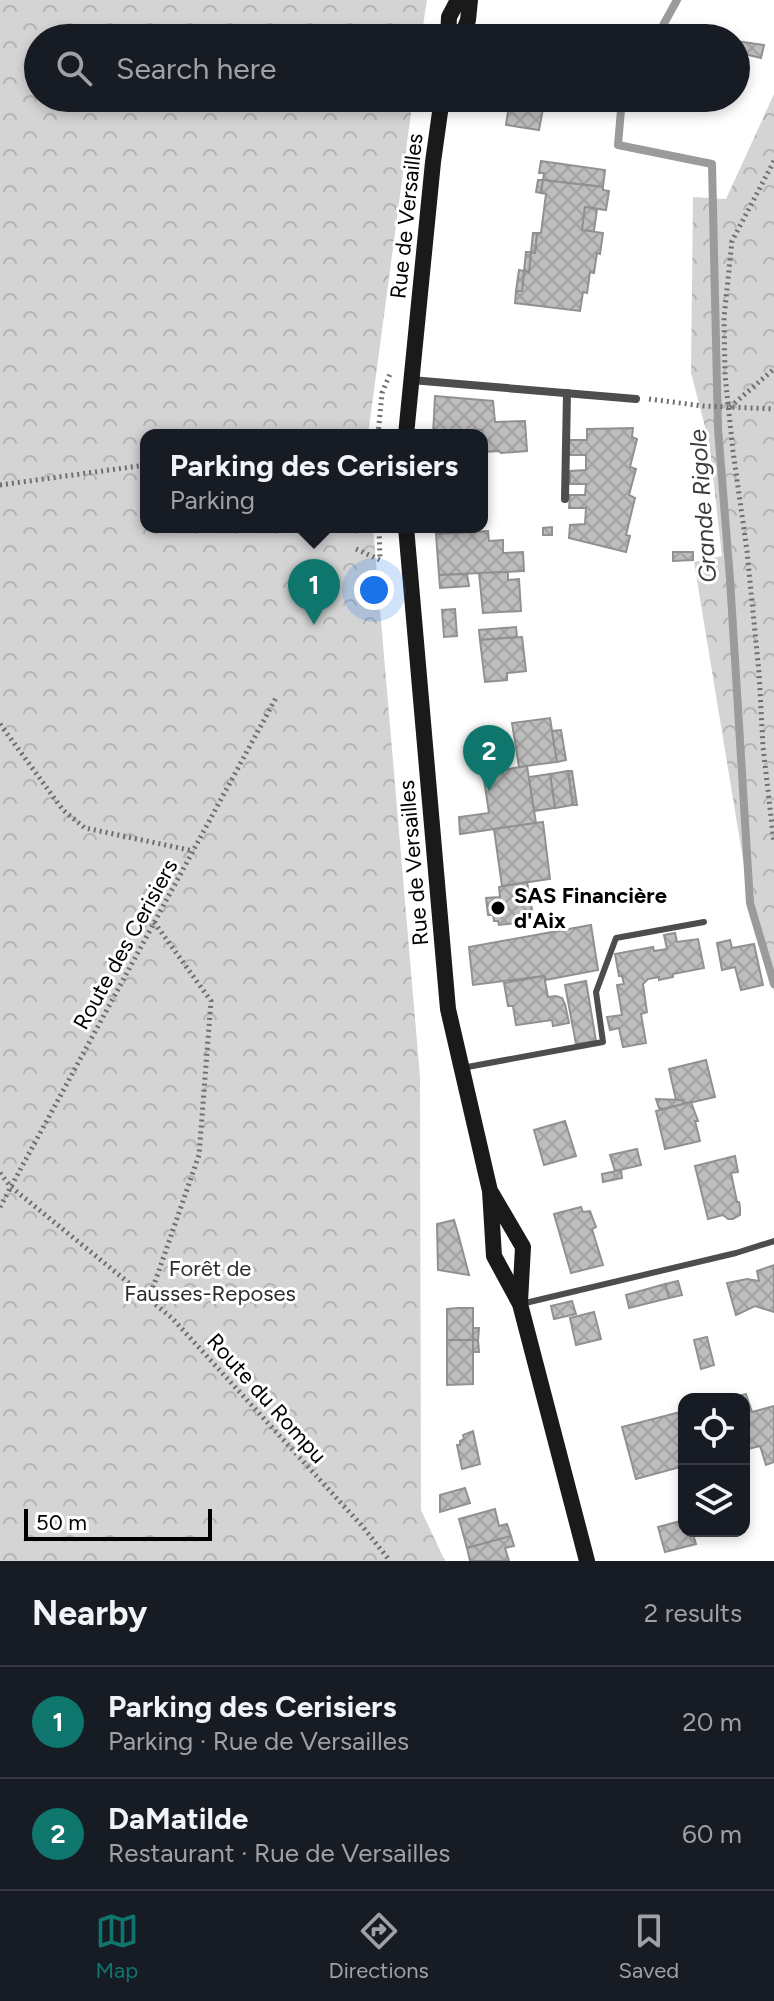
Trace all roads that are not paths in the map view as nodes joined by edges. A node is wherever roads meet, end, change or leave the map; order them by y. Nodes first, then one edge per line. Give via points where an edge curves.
1 (458, 0) edge
2 (470, 0) edge
3 (449, 24) edge
4 (466, 24) edge
5 (440, 112) edge
6 (411, 380) junction
7 (567, 393) junction
8 (636, 399) road end
9 (407, 429) edge
10 (565, 499) dead end
11 (407, 533) edge
12 (704, 922) dead end
13 (462, 1068) junction
14 (490, 1191) junction
15 (774, 1241) edge
16 (520, 1304) junction
17 (587, 1561) edge

1 - 3 main road
2 - 4 main road
5 - 6 main road, Rue de Versailles
6 - 7 street
6 - 9 main road, Rue de Versailles
7 - 8 street
7 - 10 street
11 - 13 main road, Rue de Versailles via 448,1009
12 - 13 lane via 616,938 596,992 603,1042
13 - 14 main road, Rue de Versailles
14 - 16 main road, Rue de Versailles via 494,1256
14 - 16 main road, Rue de Versailles via 523,1247
15 - 16 lane
16 - 17 main road, Rue de Versailles

